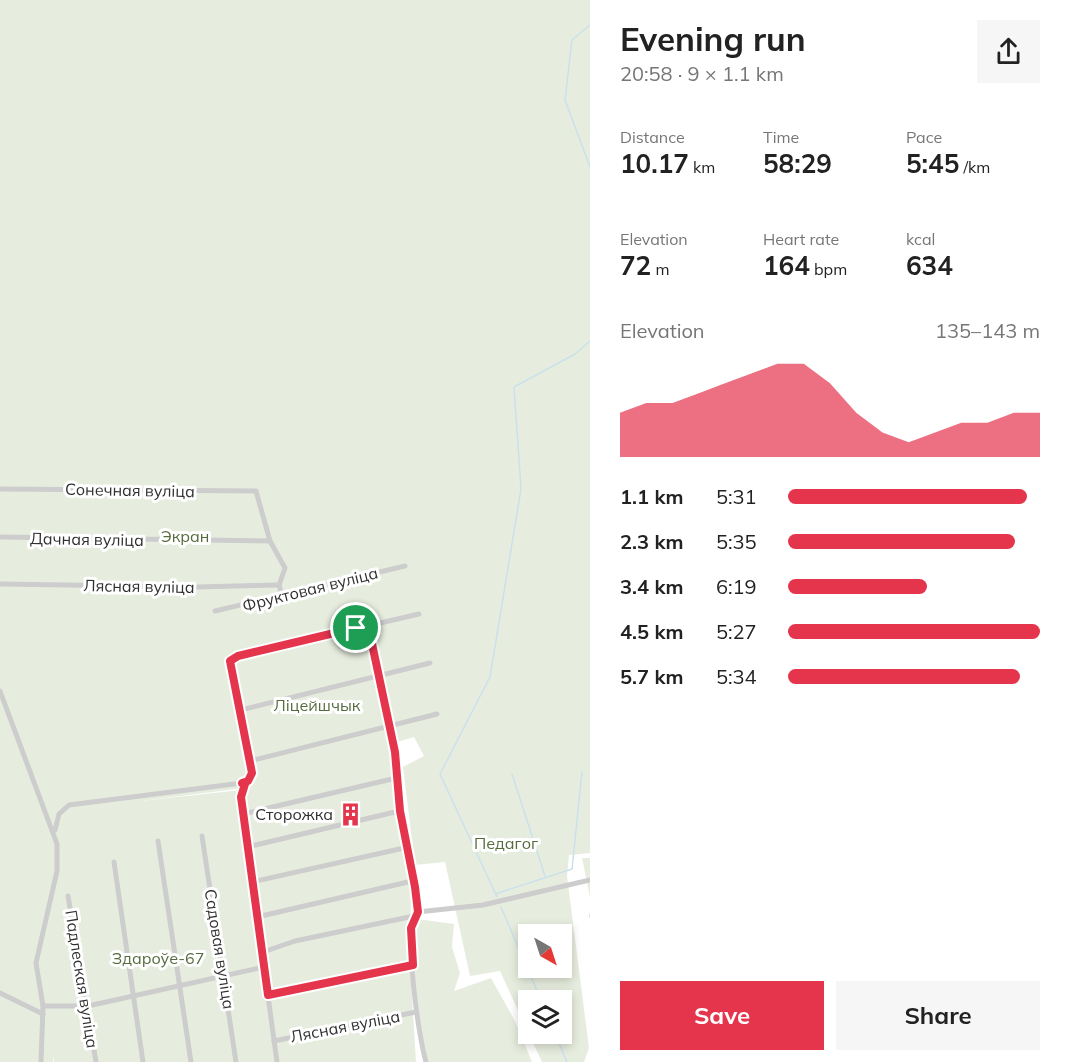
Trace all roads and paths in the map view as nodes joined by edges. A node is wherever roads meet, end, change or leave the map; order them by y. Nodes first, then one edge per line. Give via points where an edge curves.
1 (0, 489) edge
2 (0, 537) edge
3 (270, 541) junction
4 (405, 566) dead end
5 (0, 584) edge
6 (279, 585) junction
7 (282, 595) junction
8 (215, 611) dead end
9 (419, 614) dead end
10 (368, 625) junction
11 (430, 663) dead end
12 (377, 676) junction
13 (0, 691) edge
14 (241, 710) junction
15 (437, 714) dead end
16 (388, 728) junction
17 (250, 761) junction
18 (392, 779) dead end
19 (242, 783) junction
20 (395, 812) dead end
21 (243, 814) junction
22 (55, 832) junction
23 (202, 836) dead end
24 (158, 841) dead end
25 (247, 847) junction
26 (404, 849) dead end
27 (114, 862) dead end
28 (590, 880) edge
29 (252, 882) junction
30 (408, 882) dead end
31 (68, 896) dead end
32 (416, 914) junction
33 (257, 917) junction
34 (262, 952) junction
35 (413, 965) junction
36 (264, 967) junction
37 (223, 975) junction
38 (178, 986) junction
39 (0, 993) edge
40 (268, 995) junction
41 (134, 996) junction
42 (43, 1006) junction
43 (88, 1006) junction
44 (416, 1012) junction
45 (44, 1014) junction
46 (274, 1041) junction
47 (41, 1062) edge
48 (96, 1062) edge
49 (143, 1062) edge
50 (191, 1062) edge
51 (236, 1062) edge
52 (277, 1062) edge
53 (426, 1062) edge

1 - 3 street, Сонечная вуліца via 256,491
2 - 3 street, Дачная вуліца
3 - 6 street via 285,568
4 - 7 street, Фруктовая вуліца
5 - 6 street, Лясная вуліца
6 - 7 street
7 - 8 street, Фруктовая вуліца
9 - 10 street
10 - 12 street
10 - 14 street via 231,659
11 - 12 street
12 - 14 street
12 - 16 street
13 - 22 street
14 - 17 street
15 - 16 street
16 - 17 street
16 - 32 street via 395,752
17 - 19 street via 251,777
18 - 21 street
19 - 21 street
19 - 22 street via 69,805 59,814
20 - 25 street
21 - 25 street
22 - 42 street via 57,871 36,963
23 - 37 street, Садовая вуліца
24 - 38 street
25 - 29 street
26 - 29 street
27 - 41 street
28 - 32 street via 483,905
29 - 33 street
30 - 33 street
31 - 43 street, Падлеская вуліца
32 - 34 street
32 - 35 street via 411,938
33 - 34 street
34 - 36 street
35 - 40 street
35 - 44 street
36 - 37 street
36 - 40 street
37 - 38 street
37 - 51 street, Садовая вуліца
38 - 41 street
38 - 50 street
39 - 45 street
40 - 46 street
41 - 43 street
41 - 49 street
42 - 43 street
42 - 45 street
43 - 48 street, Падлеская вуліца
44 - 46 street, Лясная вуліца
44 - 53 street
45 - 47 street
46 - 52 street

